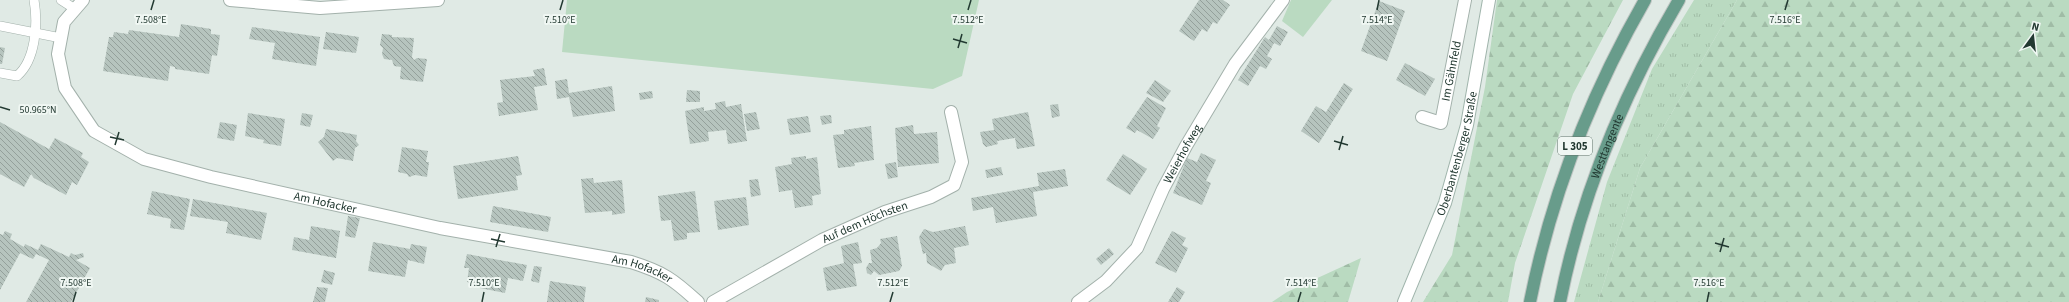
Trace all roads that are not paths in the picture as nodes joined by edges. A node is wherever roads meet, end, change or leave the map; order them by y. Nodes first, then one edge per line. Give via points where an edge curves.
1 (34, 0) edge
2 (61, 0) edge
3 (230, 0) edge
4 (438, 0) edge
5 (1283, 0) edge
6 (1465, 0) edge
7 (1489, 0) edge
8 (1645, 0) edge
9 (1679, 0) edge
10 (79, 4) edge
11 (0, 26) edge
12 (34, 33) junction
13 (62, 38) junction
14 (0, 73) edge
15 (951, 112) dead end
16 (1422, 117) dead end
17 (698, 302) edge
18 (713, 302) edge
19 (1078, 302) edge
20 (1404, 302) edge
21 (1530, 302) edge
22 (1560, 302) edge

1 - 12 lane via 37,13
2 - 10 lane
3 - 4 street via 320,8
5 - 19 street, Weierhofweg via 1235,64 1186,146 1163,189 1137,248 1106,282
6 - 16 street, Im Gähnfeld via 1441,123
7 - 20 street, Oberbantenberger Straße via 1468,118 1445,203
8 - 21 main road, L 305 via 1609,67 1584,122 1549,224
9 - 22 main road, Westtangente / L 305 via 1634,83 1612,133 1592,184 1576,236
10 - 13 street, Am Hofacker via 64,22
11 - 12 lane
12 - 13 lane
12 - 14 lane via 25,70 17,76
13 - 17 street, Am Hofacker via 58,54 65,88 94,131 144,159 226,181 440,228 631,262 657,270 677,283
15 - 18 street, Auf dem Höchsten via 962,162 954,185 932,197 885,212 822,240

